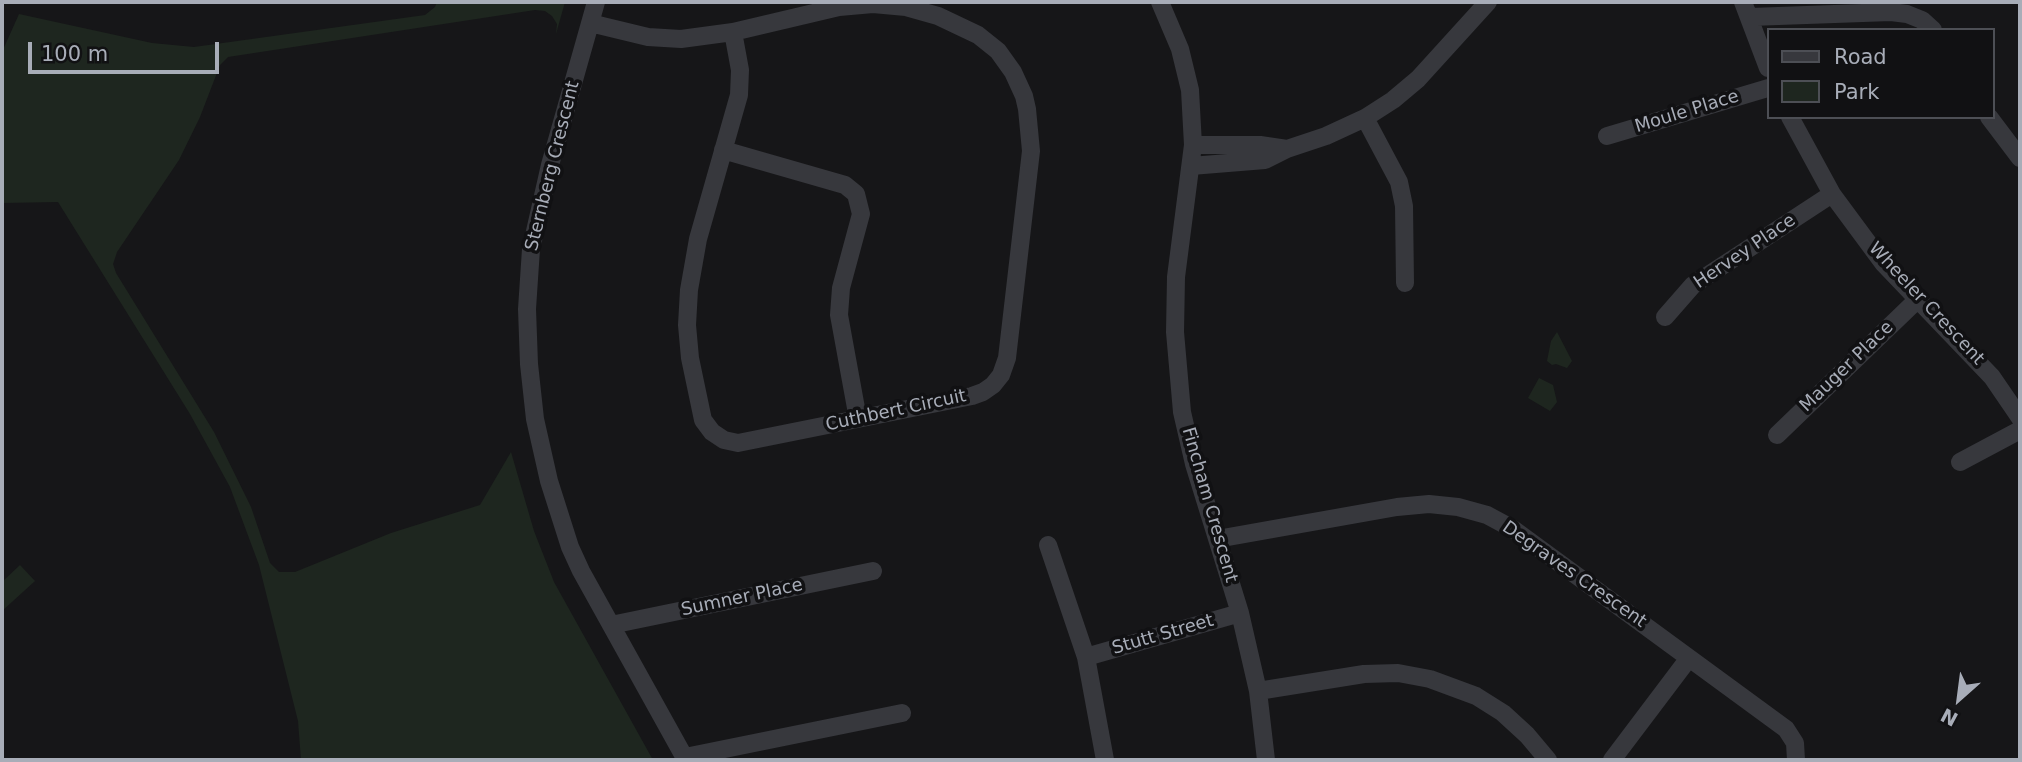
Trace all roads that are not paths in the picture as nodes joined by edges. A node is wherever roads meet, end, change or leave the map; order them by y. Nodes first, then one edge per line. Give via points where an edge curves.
1 (596, 2) edge
2 (1160, 2) edge
3 (1488, 2) edge
4 (1747, 7) edge
5 (590, 23) junction
6 (1931, 28) edge
7 (733, 32) junction
8 (1766, 62) edge
9 (1766, 89) edge
10 (1365, 118) junction
11 (1791, 119) edge
12 (1991, 119) edge
13 (1607, 136) dead end
14 (1193, 145) junction
15 (1287, 149) junction
16 (723, 150) junction
17 (2020, 158) edge
18 (1191, 166) junction
19 (1832, 194) junction
20 (1405, 283) dead end
21 (1917, 300) junction
22 (1665, 317) dead end
23 (2020, 418) edge
24 (858, 419) junction
25 (2020, 429) edge
26 (1777, 435) dead end
27 (1960, 462) dead end
28 (1217, 539) junction
29 (1048, 544) dead end
30 (873, 571) dead end
31 (1240, 613) junction
32 (611, 625) junction
33 (1086, 657) junction
34 (1689, 658) junction
35 (1258, 691) junction
36 (902, 713) dead end
37 (686, 759) edge
38 (1105, 760) edge
39 (1266, 760) edge
40 (1548, 760) edge
41 (1612, 760) edge
42 (1796, 760) edge

1 - 5 street, Sternberg Crescent
2 - 14 street, Fincham Crescent via 1180,49
3 - 10 street via 1418,79
4 - 6 street via 1891,12 1922,20
4 - 8 street
5 - 7 street, Cuthbert Circuit via 648,37 681,39
5 - 32 street, Sternberg Crescent via 531,249 527,309 535,419 551,488 575,559
7 - 16 street, Cuthbert Circuit via 739,95
7 - 24 street, Cuthbert Circuit via 839,7 906,7 978,35 998,51 1024,96 1031,151 1007,358 1001,375 983,392
9 - 13 street, Moule Place
10 - 15 street
10 - 20 street via 1399,183 1404,206
11 - 19 street, Wheeler Crescent
12 - 17 street
14 - 15 street
14 - 18 street, Fincham Crescent
15 - 18 street via 1265,160
16 - 24 street via 845,185 856,194 861,214 841,288 839,315
16 - 24 street, Cuthbert Circuit via 689,290 690,358 704,420 712,432 738,443
18 - 28 street, Fincham Crescent via 1176,277 1176,359 1182,412
19 - 21 street, Wheeler Crescent via 1882,263
19 - 22 street, Hervey Place via 1693,285
21 - 23 street, Wheeler Crescent via 1966,347
21 - 26 street, Mauger Place
25 - 27 street
28 - 31 street, Fincham Crescent
28 - 34 street, Degraves Crescent via 1397,507 1458,507 1513,528
29 - 33 street
30 - 32 street, Sumner Place
31 - 33 street, Stutt Street
31 - 35 street, Fincham Crescent
32 - 37 street, Sternberg Crescent
33 - 38 street
34 - 41 street
34 - 42 street, Degraves Crescent via 1786,729 1795,743
35 - 39 street, Fincham Crescent
35 - 40 street via 1364,674 1430,678 1476,695 1503,713
36 - 37 street

